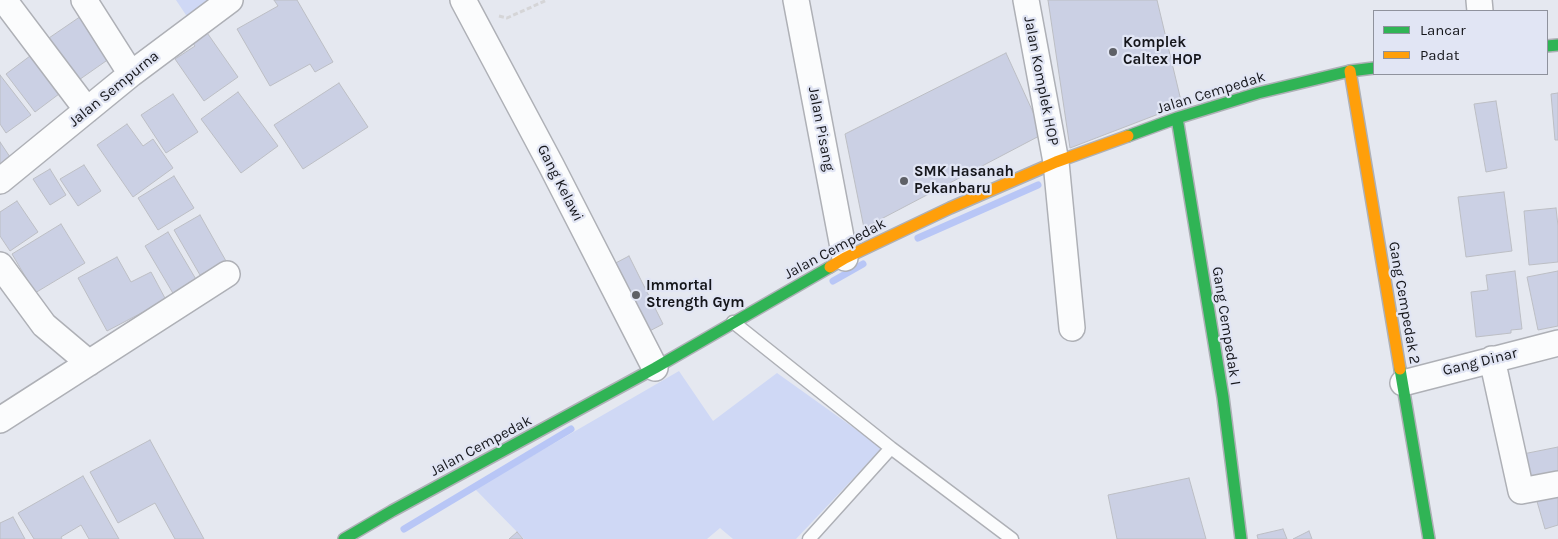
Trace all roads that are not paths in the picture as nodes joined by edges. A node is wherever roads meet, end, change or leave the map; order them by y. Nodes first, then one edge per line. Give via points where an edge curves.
1 (4, 0) edge
2 (84, 0) edge
3 (230, 0) edge
4 (796, 0) edge
5 (1026, 0) edge
6 (467, 8) edge
7 (1373, 68) edge
8 (1350, 71) junction
9 (131, 74) junction
10 (87, 110) junction
11 (1177, 118) junction
12 (1056, 162) junction
13 (0, 181) edge
14 (845, 258) junction
15 (0, 265) edge
16 (227, 274) dead end
17 (733, 322) junction
18 (1072, 328) dead end
19 (1558, 342) edge
20 (1492, 359) junction
21 (89, 363) junction
22 (655, 368) junction
23 (1403, 383) junction
24 (0, 420) edge
25 (891, 448) junction
26 (1558, 484) edge
27 (360, 536) edge
28 (344, 539) edge
29 (809, 539) edge
30 (1012, 539) edge
31 (1241, 539) edge
32 (1429, 539) edge

1 - 10 street
2 - 9 street
3 - 9 street, Jalan Sempurna
4 - 14 street, Jalan Pisang
5 - 12 street, Jalan Komplek HOP
6 - 22 street, Gang Kelawi
7 - 8 street, Jalan Cempedak
8 - 11 street, Jalan Cempedak via 1258,93
8 - 23 street, Gang Cempedak 2
9 - 10 street, Jalan Sempurna
10 - 13 street, Jalan Sempurna
11 - 12 street, Jalan Cempedak
11 - 31 street, Gang Cempedak I via 1223,397
12 - 14 street, Jalan Cempedak
12 - 18 street, Jalan Komplek HOP
14 - 17 street, Jalan Cempedak
15 - 21 street via 44,324
16 - 21 street
17 - 22 street, Jalan Cempedak
17 - 25 lane
19 - 20 street, Gang Dinar
20 - 23 street, Gang Dinar
20 - 26 street via 1521,491
21 - 24 street
22 - 27 street, Jalan Cempedak via 392,511
23 - 32 street, Gang Cempedak 2
25 - 29 lane
25 - 30 lane
27 - 28 street, Jalan Cempedak

